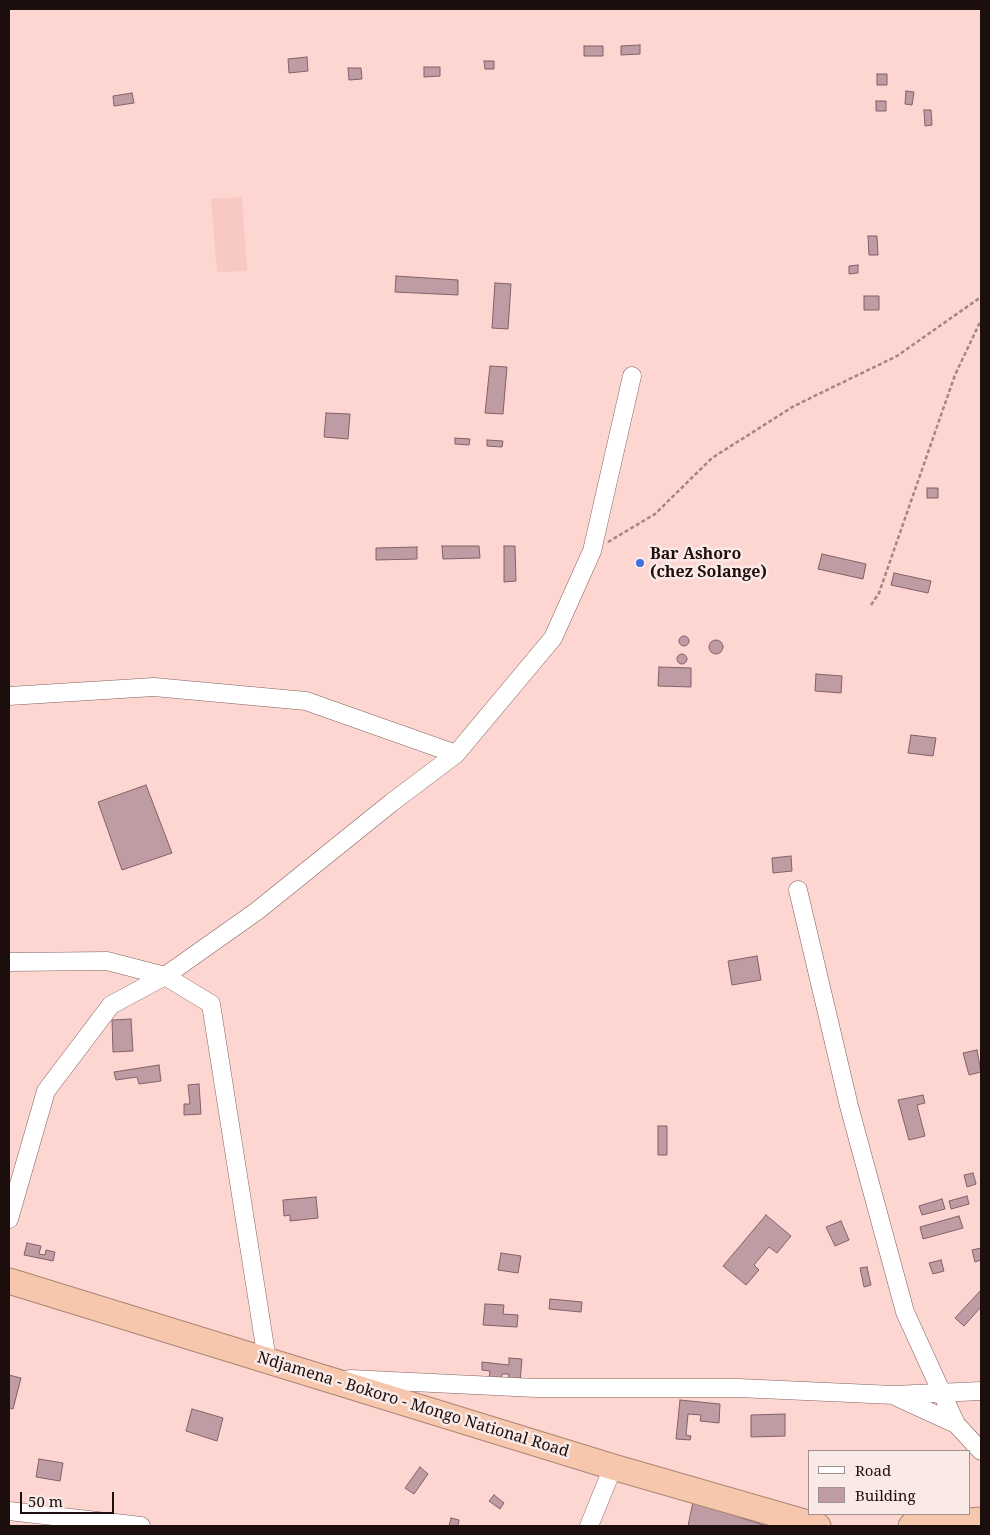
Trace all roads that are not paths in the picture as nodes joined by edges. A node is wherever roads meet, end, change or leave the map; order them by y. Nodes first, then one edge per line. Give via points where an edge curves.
1 (632, 376) dead end
2 (9, 696) edge
3 (456, 754) junction
4 (798, 890) dead end
5 (9, 962) edge
6 (165, 976) junction
7 (9, 1219) edge
8 (9, 1281) edge
9 (267, 1360) junction
10 (325, 1378) junction
11 (981, 1391) edge
12 (942, 1393) junction
13 (894, 1395) junction
14 (956, 1424) junction
15 (981, 1451) edge
16 (613, 1467) junction
17 (9, 1511) edge
18 (981, 1520) edge
19 (132, 1526) edge
20 (589, 1526) edge
21 (818, 1526) edge
22 (910, 1526) edge

1 - 3 street via 592,551 553,638
2 - 3 street via 154,687 306,701
3 - 6 street via 257,911
4 - 12 street via 849,1106 905,1312
5 - 6 street via 107,961
6 - 7 street via 111,1004 46,1091
6 - 9 street via 211,1004
8 - 9 highway, Ndjamena - Bokoro - Mongo National Road
9 - 10 highway, Ndjamena - Bokoro - Mongo National Road
10 - 13 street via 536,1388 738,1388
10 - 16 highway, Ndjamena - Bokoro - Mongo National Road
11 - 12 street
12 - 13 street
12 - 14 street
13 - 14 street
14 - 15 street
16 - 20 street
16 - 21 highway, Ndjamena - Bokoro - Mongo National Road
17 - 19 street
18 - 22 highway

